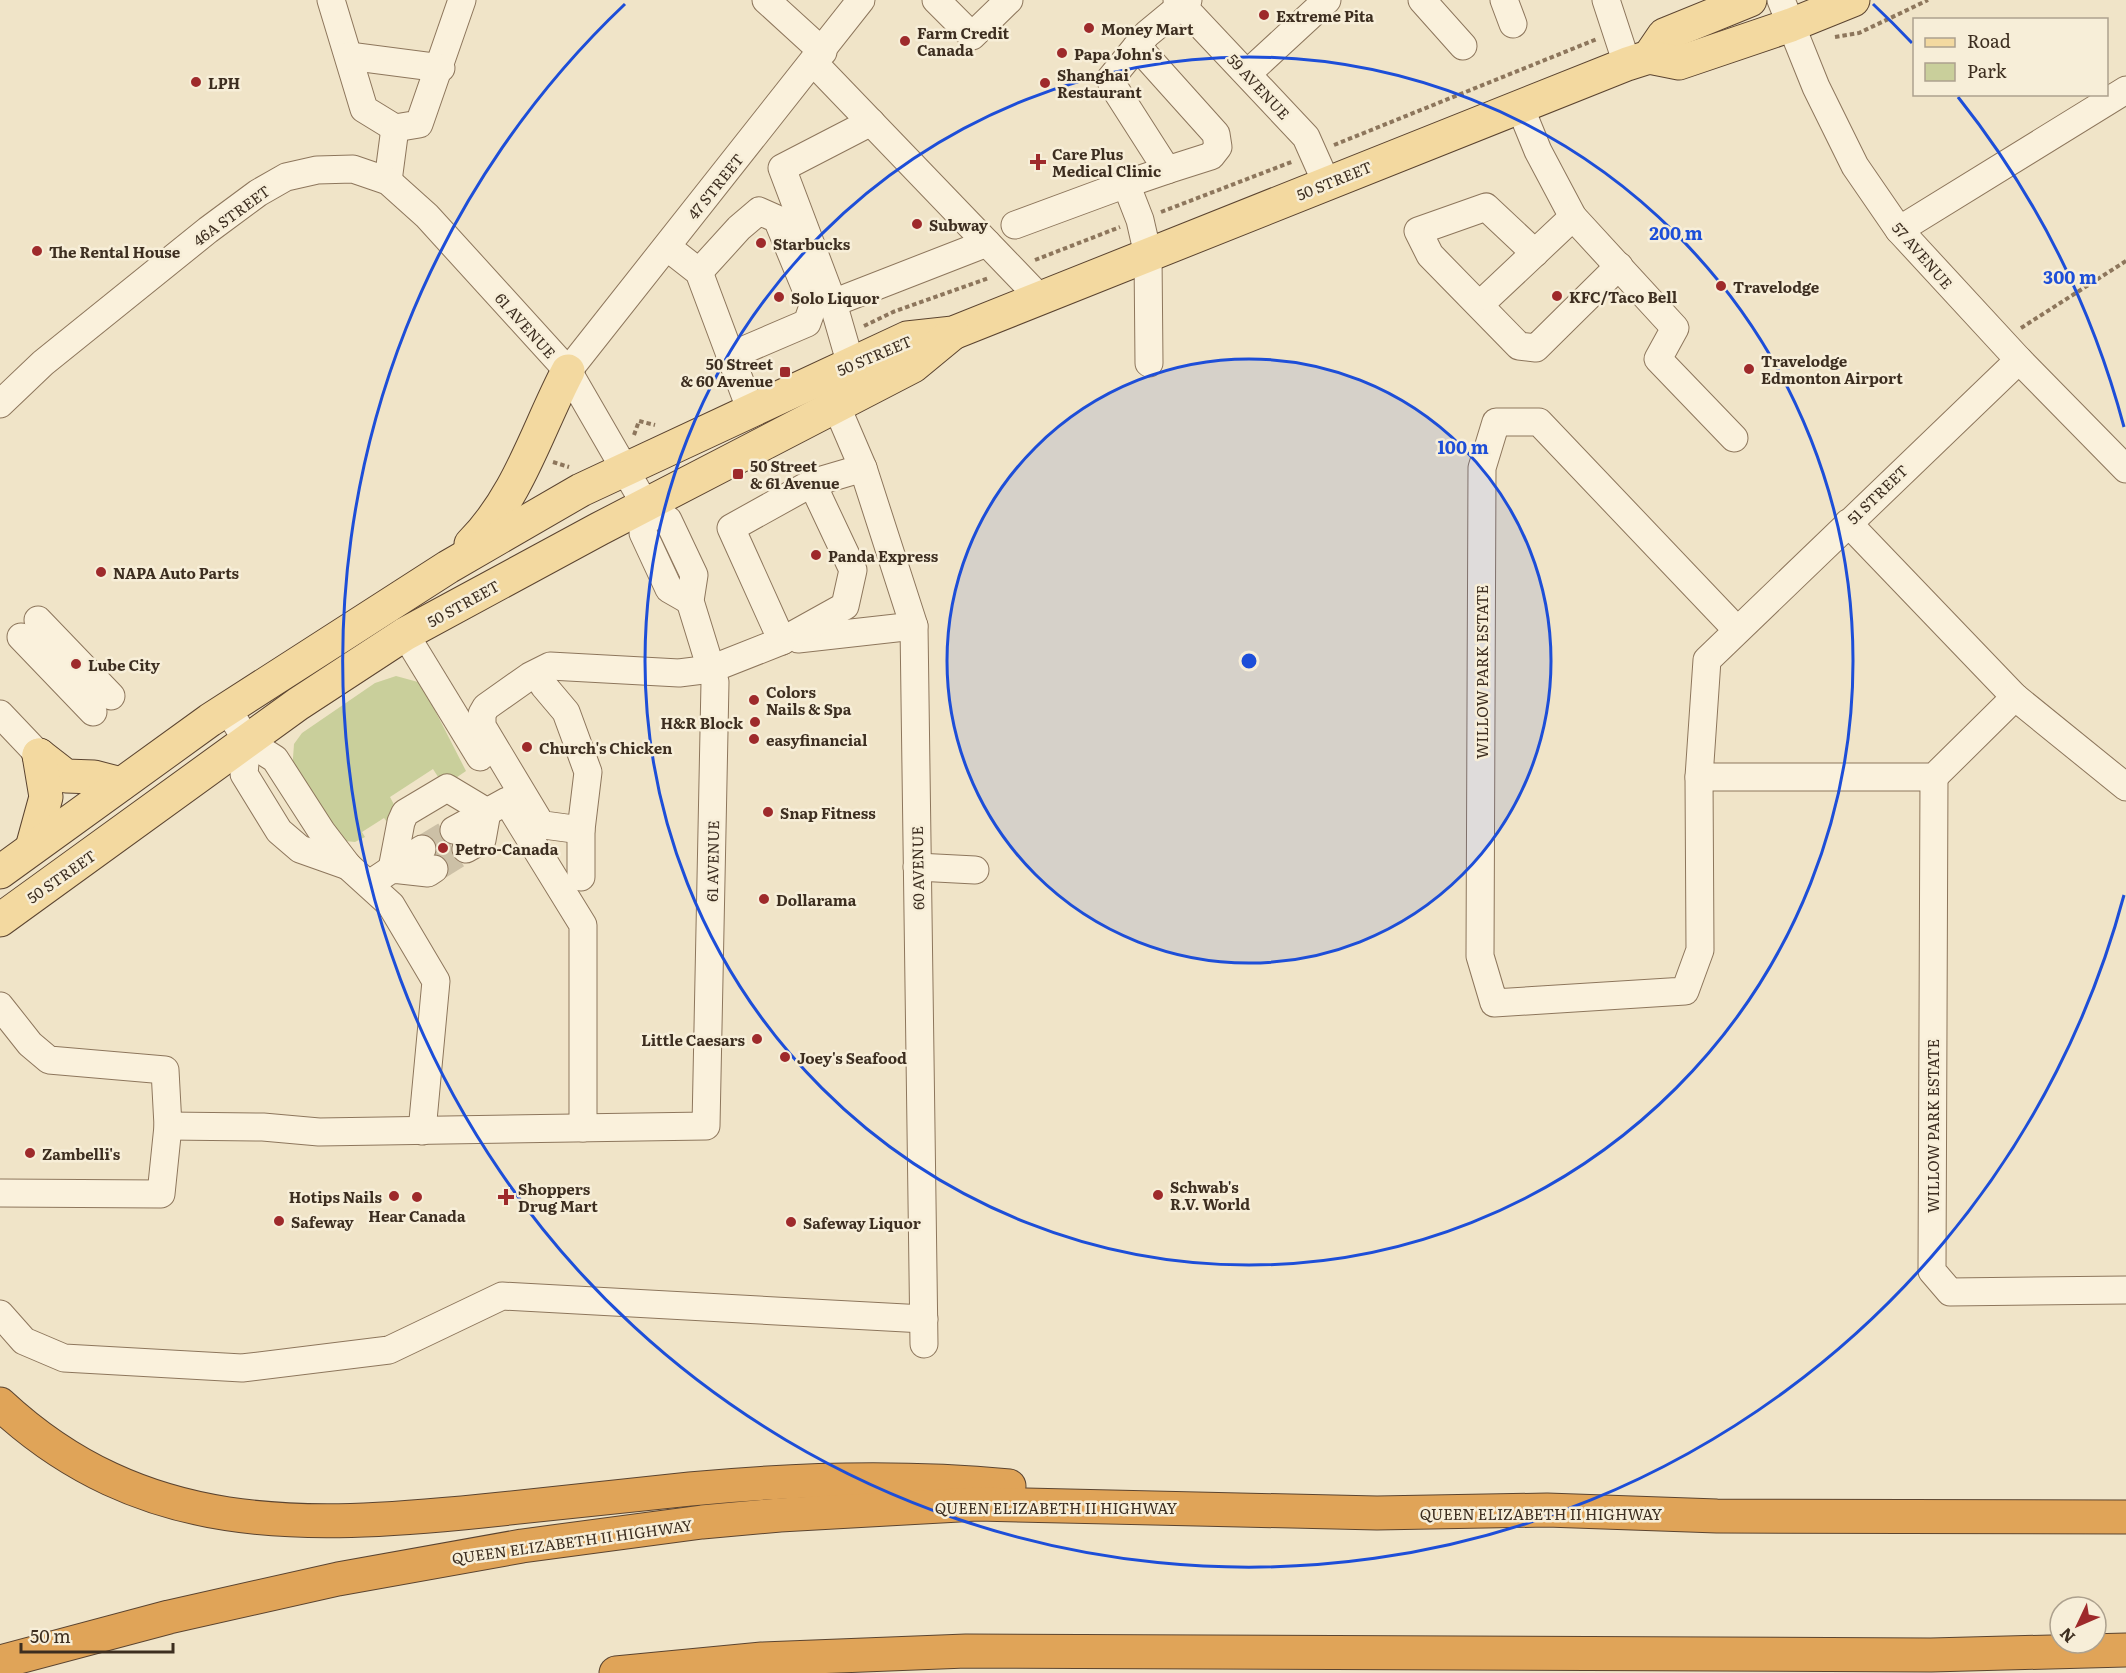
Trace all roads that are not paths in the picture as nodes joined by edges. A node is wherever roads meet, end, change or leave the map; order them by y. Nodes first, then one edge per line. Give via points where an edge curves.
1 (331, 0) edge
2 (462, 0) edge
3 (766, 0) edge
4 (861, 0) edge
5 (936, 0) edge
6 (1009, 0) edge
7 (1327, 0) edge
8 (1422, 0) edge
9 (1606, 0) edge
10 (1750, 0) edge
11 (1853, 0) edge
12 (1183, 2) edge
13 (1791, 25) edge
14 (1137, 46) junction
15 (1463, 46) dead end
16 (349, 56) junction
17 (818, 57) junction
18 (1638, 60) junction
19 (441, 68) junction
20 (1248, 73) junction
21 (2126, 90) edge
22 (1520, 107) junction
23 (871, 122) junction
24 (395, 128) junction
25 (1167, 170) junction
26 (379, 178) junction
27 (1326, 183) junction
28 (1126, 184) junction
29 (1574, 217) junction
30 (1015, 225) dead end
31 (1899, 230) junction
32 (987, 243) junction
33 (667, 247) junction
34 (1535, 253) junction
35 (1148, 255) junction
36 (1619, 266) junction
37 (699, 272) junction
38 (1488, 297) dead end
39 (1040, 298) junction
40 (833, 303) junction
41 (952, 333) junction
42 (2010, 350) junction
43 (730, 356) junction
44 (1149, 363) dead end
45 (850, 364) junction
46 (568, 371) junction
47 (0, 404) edge
48 (836, 405) junction
49 (751, 411) junction
50 (1734, 438) dead end
51 (863, 468) junction
52 (626, 469) junction
53 (2126, 469) edge
54 (812, 483) junction
55 (646, 507) junction
56 (1848, 523) junction
57 (448, 567) junction
58 (914, 626) junction
59 (30, 628) dead end
60 (1737, 630) junction
61 (405, 634) junction
62 (782, 641) junction
63 (711, 669) junction
64 (544, 686) dead end
65 (2016, 697) junction
66 (102, 704) dead end
67 (227, 708) junction
68 (0, 714) edge
69 (247, 741) junction
70 (39, 755) junction
71 (66, 776) junction
72 (1699, 777) junction
73 (1934, 777) junction
74 (121, 784) junction
75 (2126, 787) edge
76 (92, 805) junction
77 (497, 806) junction
78 (581, 830) junction
79 (460, 840) tunnel mouth
80 (32, 848) junction
81 (90, 856) junction
82 (428, 859) tunnel mouth
83 (348, 866) junction
84 (917, 867) junction
85 (392, 869) junction
86 (975, 870) dead end
87 (0, 872) edge
88 (581, 877) dead end
89 (368, 884) junction
90 (0, 920) edge
91 (0, 1006) edge
92 (168, 1126) junction
93 (583, 1128) junction
94 (422, 1131) junction
95 (0, 1193) edge
96 (2126, 1290) edge
97 (0, 1314) edge
98 (0, 1404) edge
99 (1249, 1508) junction
100 (2126, 1517) edge
101 (2126, 1650) edge
102 (1767, 1654) junction
103 (0, 1662) edge
104 (616, 1673) edge
105 (1307, 1673) edge

1 - 16 street
2 - 19 street
3 - 17 street
4 - 17 street, 47 STREET
5 - 6 street via 972,36
7 - 20 street
8 - 15 street
9 - 18 street
10 - 18 main road via 1664,34
11 - 13 main road
12 - 14 street
12 - 20 street, 59 AVENUE
13 - 18 main road via 1679,63
13 - 31 street, 57 AVENUE via 1855,166
14 - 25 street via 1111,78 1112,84
14 - 25 street via 1216,134 1218,147 1211,156
16 - 19 street
16 - 24 street via 364,109
17 - 23 street
17 - 33 street, 47 STREET
18 - 22 main road, 50 STREET
19 - 24 street via 419,124
20 - 27 street, 59 AVENUE via 1306,137
21 - 31 street
22 - 27 main road, 50 STREET
22 - 29 street via 1538,151
23 - 32 street
23 - 40 street via 782,168
24 - 26 street
25 - 28 street
26 - 46 street, 61 AVENUE via 427,216
26 - 47 street, 46A STREET via 353,169 317,170 286,177 258,193 43,363
27 - 35 main road, 50 STREET
28 - 30 street
28 - 35 street
29 - 34 street
29 - 36 street
31 - 42 street, 57 AVENUE
32 - 39 street
32 - 40 street
33 - 37 street
33 - 46 street, 47 STREET
34 - 36 street via 1486,207 1418,231 1430,255 1519,346 1536,348
34 - 38 street
35 - 39 main road, 50 STREET
35 - 44 street
36 - 50 street via 1675,328 1658,359
37 - 43 street
37 - 43 street via 759,212 777,219 813,306 807,323
39 - 41 main road, 50 STREET
40 - 45 street
41 - 45 main road, 50 STREET via 907,338
41 - 48 main road, 50 STREET via 913,366
42 - 53 street, 57 AVENUE
42 - 56 street, 51 STREET
43 - 49 street
45 - 49 main road, 50 STREET
46 - 52 street, 61 AVENUE
46 - 57 main road via 528,460 492,523
48 - 51 street, 60 AVENUE
48 - 55 main road, 50 STREET
49 - 52 main road, 50 STREET
51 - 54 street
51 - 58 street, 60 AVENUE
52 - 55 street, 61 AVENUE
52 - 57 main road, 50 STREET via 581,490
54 - 62 street via 853,570 845,606
54 - 62 street via 731,528
55 - 61 main road, 50 STREET
55 - 63 street, 61 AVENUE via 643,532 669,589 690,601
56 - 60 street, 51 STREET
56 - 65 street
57 - 67 main road, 50 STREET
58 - 62 street
58 - 84 street, 60 AVENUE
59 - 66 street
60 - 72 street, WILLOW PARK ESTATE via 1707,660
60 - 72 street, WILLOW PARK ESTATE via 1539,422 1496,422 1482,468 1480,956 1494,1003 1686,991 1700,950
61 - 69 main road, 50 STREET
61 - 77 street
62 - 63 street
63 - 78 street via 679,673 550,666 486,707 482,726 539,821
63 - 93 street, 61 AVENUE via 715,700 706,1126
64 - 78 street via 566,712 588,772
65 - 73 street
65 - 75 street
67 - 69 street
67 - 74 main road, 50 STREET
68 - 70 street
69 - 81 main road, 50 STREET
69 - 83 street via 275,759
69 - 83 street via 244,774 279,831 300,849
70 - 71 main road
70 - 80 main road via 46,797
71 - 74 main road via 94,777
71 - 76 main road
72 - 73 street
73 - 96 street, WILLOW PARK ESTATE via 1932,1270 1950,1292
74 - 76 main road, 50 STREET
76 - 80 main road, 50 STREET
76 - 81 main road
77 - 79 street via 482,840
77 - 85 street via 447,788 405,813
77 - 93 street via 583,925
78 - 88 street
80 - 87 main road, 50 STREET
81 - 90 main road, 50 STREET
82 - 85 street
83 - 89 street
84 - 86 street
84 - 97 street, 60 AVENUE via 924,1332 502,1296 389,1350 242,1368 64,1358 24,1341
85 - 89 street
89 - 94 street via 392,905 436,981
91 - 92 street via 30,1044 49,1060 165,1070
92 - 94 street via 263,1126 319,1132
92 - 95 street via 161,1194
93 - 94 street
98 - 99 highway via 64,1453 134,1489 180,1504 267,1520 409,1518 695,1489 838,1481 970,1482
99 - 100 highway, QUEEN ELIZABETH II HIGHWAY via 1377,1513 1546,1510 1752,1516
99 - 103 highway, QUEEN ELIZABETH II HIGHWAY via 977,1504 702,1522 522,1546 338,1579 169,1617
101 - 102 highway
102 - 104 highway via 966,1651 762,1659
102 - 105 highway

